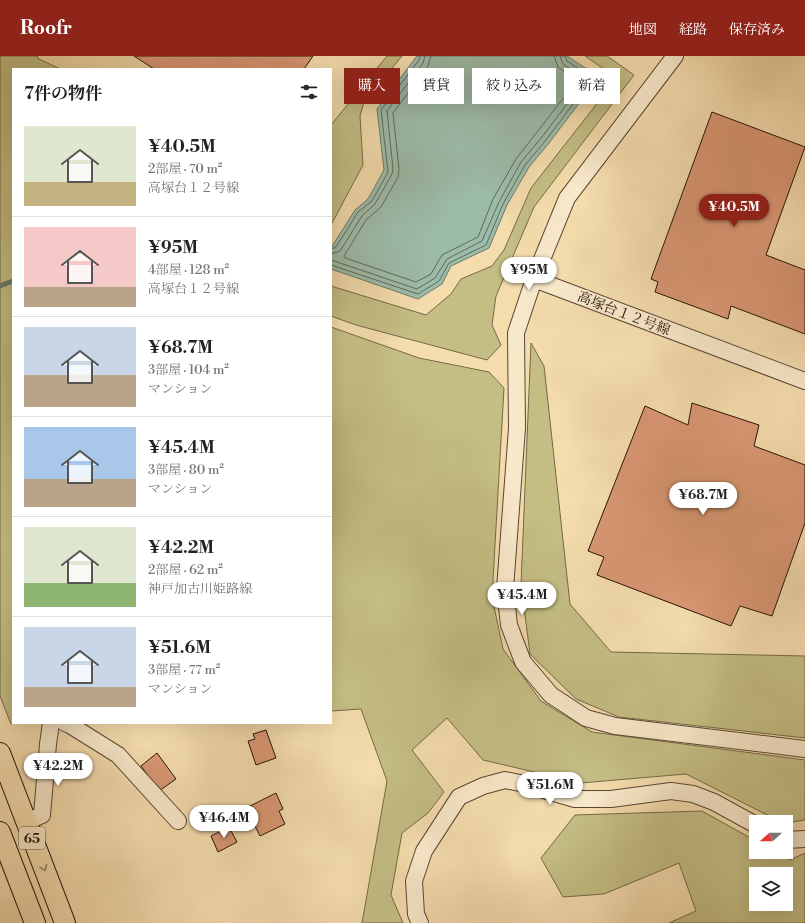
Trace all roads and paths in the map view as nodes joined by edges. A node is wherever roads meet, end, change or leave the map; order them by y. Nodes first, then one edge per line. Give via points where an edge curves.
1 (675, 56) edge
2 (534, 279) junction
3 (805, 381) edge
4 (52, 724) edge
5 (68, 724) edge
6 (805, 749) edge
7 (0, 753) edge
8 (178, 821) dead end
9 (749, 821) edge
10 (26, 822) junction
11 (0, 832) edge
12 (805, 839) edge
13 (793, 840) edge
14 (35, 923) edge
15 (65, 923) edge
16 (420, 923) edge

1 - 2 street via 567,198
2 - 3 street, 高塚台１２号線
2 - 6 street via 516,333 517,428 505,589 508,625 523,662 551,695 586,718 616,726
4 - 10 street via 42,815
5 - 8 street via 118,755
7 - 10 main road, 65
9 - 16 street via 714,802 693,794 671,791 611,799 575,799 520,782 505,780 483,786 459,797 424,851 414,882 416,914
10 -> 15 main road, 65
11 - 14 main road, 65
12 - 13 street

